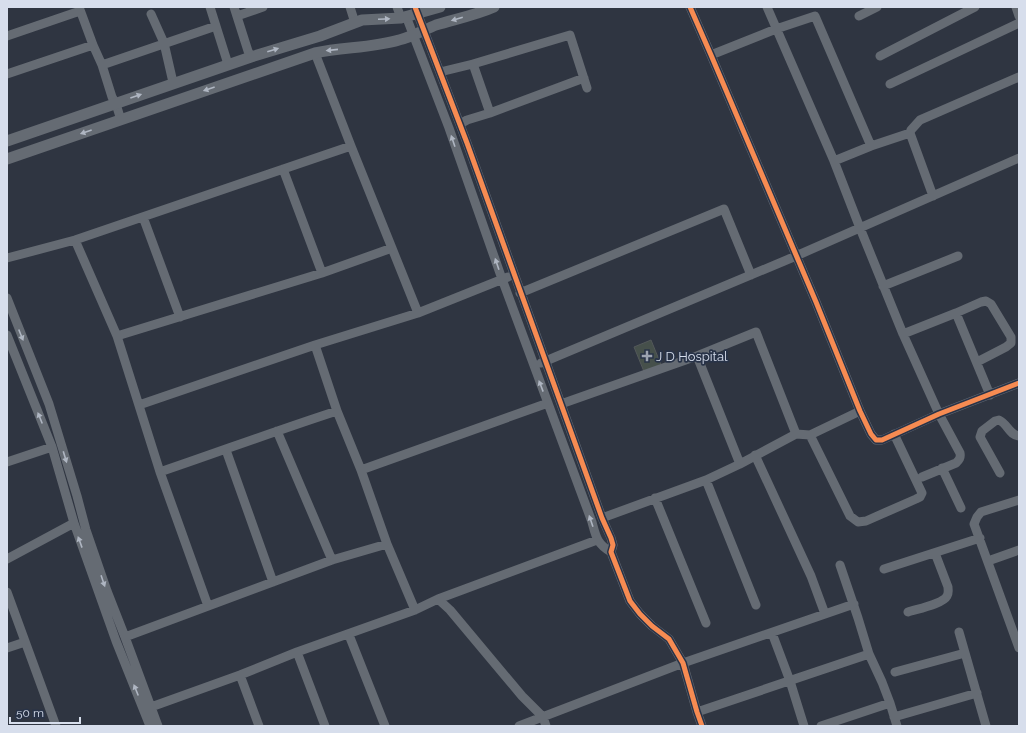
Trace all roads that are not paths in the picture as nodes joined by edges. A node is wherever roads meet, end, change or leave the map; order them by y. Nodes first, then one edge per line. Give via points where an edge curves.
1 (210, 7) edge
2 (263, 7) edge
3 (350, 7) edge
4 (397, 7) edge
5 (440, 7) edge
6 (494, 7) edge
7 (690, 7) edge
8 (767, 7) edge
9 (877, 7) edge
10 (975, 7) edge
11 (1016, 7) edge
12 (80, 9) edge
13 (236, 11) edge
14 (410, 13) edge
15 (151, 14) dead end
16 (859, 16) dead end
17 (1019, 16) edge
18 (355, 23) junction
19 (1019, 23) edge
20 (216, 26) junction
21 (776, 28) junction
22 (418, 33) junction
23 (7, 36) edge
24 (164, 43) junction
25 (93, 45) junction
26 (315, 53) junction
27 (711, 55) junction
28 (880, 56) dead end
29 (251, 57) junction
30 (473, 64) junction
31 (102, 65) junction
32 (228, 65) junction
33 (440, 72) junction
34 (7, 74) edge
35 (1019, 77) edge
36 (584, 78) junction
37 (174, 83) junction
38 (890, 84) dead end
39 (587, 88) dead end
40 (116, 104) junction
41 (490, 113) junction
42 (121, 120) junction
43 (460, 124) junction
44 (910, 133) junction
45 (7, 141) edge
46 (351, 146) junction
47 (870, 146) junction
48 (1019, 158) edge
49 (7, 159) edge
50 (834, 161) junction
51 (283, 169) junction
52 (934, 196) junction
53 (143, 217) junction
54 (860, 228) junction
55 (75, 240) junction
56 (392, 248) junction
57 (796, 256) junction
58 (958, 256) dead end
59 (7, 258) edge
60 (322, 273) junction
61 (514, 274) junction
62 (751, 275) junction
63 (502, 279) junction
64 (883, 286) junction
65 (520, 293) junction
66 (7, 298) edge
67 (418, 313) junction
68 (956, 313) junction
69 (180, 317) junction
70 (903, 334) junction
71 (7, 335) edge
72 (117, 336) junction
73 (315, 345) junction
74 (697, 356) junction
75 (546, 362) junction
76 (977, 362) junction
77 (534, 366) junction
78 (1019, 383) edge
79 (990, 395) junction
80 (548, 404) junction
81 (560, 404) junction
82 (139, 405) junction
83 (337, 410) junction
84 (860, 411) junction
85 (939, 414) junction
86 (277, 431) junction
87 (796, 434) junction
88 (894, 434) junction
89 (810, 435) junction
90 (1019, 436) edge
91 (52, 448) junction
92 (226, 450) junction
93 (756, 455) junction
94 (7, 462) edge
95 (740, 464) junction
96 (942, 468) junction
97 (361, 470) junction
98 (160, 472) junction
99 (1000, 473) dead end
100 (922, 477) dead end
101 (706, 480) junction
102 (655, 498) junction
103 (1019, 500) edge
104 (961, 508) dead end
105 (602, 518) junction
106 (74, 523) junction
107 (980, 538) junction
108 (597, 540) junction
109 (387, 544) junction
110 (1019, 550) edge
111 (611, 552) junction
112 (935, 553) junction
113 (7, 559) edge
114 (332, 560) junction
115 (988, 562) junction
116 (840, 565) dead end
117 (884, 569) dead end
118 (273, 582) junction
119 (7, 592) edge
120 (438, 599) junction
121 (854, 604) junction
122 (756, 605) dead end
123 (208, 606) junction
124 (415, 610) junction
125 (908, 612) dead end
126 (825, 614) junction
127 (706, 624) dead end
128 (959, 632) dead end
129 (772, 633) junction
130 (349, 635) junction
131 (125, 637) junction
132 (25, 642) junction
133 (7, 648) edge
134 (1019, 648) edge
135 (297, 652) junction
136 (965, 653) junction
137 (869, 654) junction
138 (683, 663) junction
139 (895, 672) dead end
140 (240, 676) junction
141 (790, 681) junction
142 (977, 693) junction
143 (890, 704) junction
144 (152, 708) junction
145 (697, 712) junction
146 (896, 721) edge
147 (544, 722) edge
148 (56, 726) edge
149 (150, 726) edge
150 (158, 726) edge
151 (259, 726) edge
152 (325, 726) edge
153 (384, 726) edge
154 (519, 726) edge
155 (702, 726) edge
156 (804, 726) edge
157 (821, 726) edge
158 (986, 726) edge

1 - 20 street
2 - 13 street
3 - 18 street
4 - 14 street
5 - 14 street
6 -> 22 street
7 - 27 street
8 - 21 street
9 - 16 street
10 - 28 street
11 - 17 street
12 - 23 street
12 - 25 street
13 - 29 street
18 -> 14 street
14 - 22 street
15 - 24 street
29 -> 18 street
19 - 38 street
20 - 24 street
20 - 32 street
21 - 27 street
21 - 47 street via 815,16
21 - 50 street
22 -> 26 street via 371,46
22 - 33 street
63 -> 22 street
24 - 31 street
24 - 37 street
25 - 31 street
25 - 34 street
26 -> 42 street
26 - 46 street
27 - 57 street
29 - 32 street
30 - 33 street
30 - 36 street via 570,35
30 - 41 street
31 - 40 street
32 - 37 street
33 - 43 street
35 - 44 street via 920,120
36 - 39 street
36 - 41 street
40 -> 37 street
40 - 42 street
40 - 45 street
41 - 43 street
42 -> 49 street
43 - 61 street
44 - 47 street
44 - 52 street
46 - 51 street
46 - 56 street
47 - 50 street
48 - 52 street
50 - 54 street
51 - 53 street
51 - 60 street
52 - 54 street
53 - 55 street
53 - 69 street
54 - 57 street
54 - 64 street
55 - 59 street
55 - 72 street
56 - 60 street
56 - 67 street
57 - 62 street
57 - 84 street
58 - 64 street
60 - 69 street
61 - 63 street
61 - 65 street
62 - 65 street via 724,209
62 - 75 street
63 - 67 street
63 - 77 street
64 - 70 street
65 - 75 street
66 -> 131 street via 49,404 86,530
67 - 73 street
68 - 70 street
68 - 76 street
68 - 76 street via 986,301 991,304 1011,337 1011,343 1006,347
69 - 72 street
70 - 85 street
91 -> 71 street
72 - 82 street
73 - 82 street
73 - 83 street
74 - 81 street
74 - 87 street via 756,332
74 - 95 street
75 - 77 street
75 - 81 street
76 - 79 street
80 -> 77 street
78 - 79 street
79 - 85 street
80 - 97 street
108 -> 80 street
81 - 105 street
82 - 98 street
83 - 86 street
83 - 97 street
84 - 88 street via 876,440
84 - 89 street
85 - 88 street
85 - 96 street via 961,457 956,463
86 - 92 street
86 - 114 street
87 - 89 street
87 - 93 street
88 - 89 street via 922,493 916,500 858,522 850,516
90 - 99 street via 1013,435 999,420 982,431 980,437
91 - 94 street
91 - 106 street
92 - 98 street
92 - 118 street
93 - 95 street
93 - 126 street via 811,576
95 - 101 street
96 - 100 street
96 - 104 street
97 - 109 street
98 - 123 street
101 - 102 street
101 - 122 street
102 - 105 street
102 - 127 street
103 - 107 street via 981,512 974,524
105 - 111 street via 613,545
106 - 113 street
149 -> 106 street via 116,641
107 - 112 street
107 - 115 street
108 - 111 street
108 - 120 street
109 - 114 street
109 - 124 street
110 - 115 street
111 - 138 street via 630,600 652,626 669,639
112 - 117 street
112 - 125 street via 948,587 947,598 942,602
114 - 118 street
115 - 134 street
116 - 121 street
118 - 123 street
119 - 132 street
120 - 124 street
120 - 147 street
121 - 126 street
121 - 137 street
123 - 131 street
124 - 130 street
126 - 129 street
128 - 136 street
129 - 138 street
129 - 141 street
130 - 135 street
130 - 153 street
131 - 144 street
132 - 133 street
132 - 148 street
135 - 140 street
135 - 152 street
136 - 139 street
136 - 142 street
137 - 141 street
137 - 143 street
138 - 145 street
138 - 147 street
140 - 144 street
140 - 151 street
141 - 145 street
141 - 156 street
142 - 146 street
142 - 158 street
143 - 146 street
143 - 157 street
144 - 150 street
145 - 155 street
147 - 154 street

